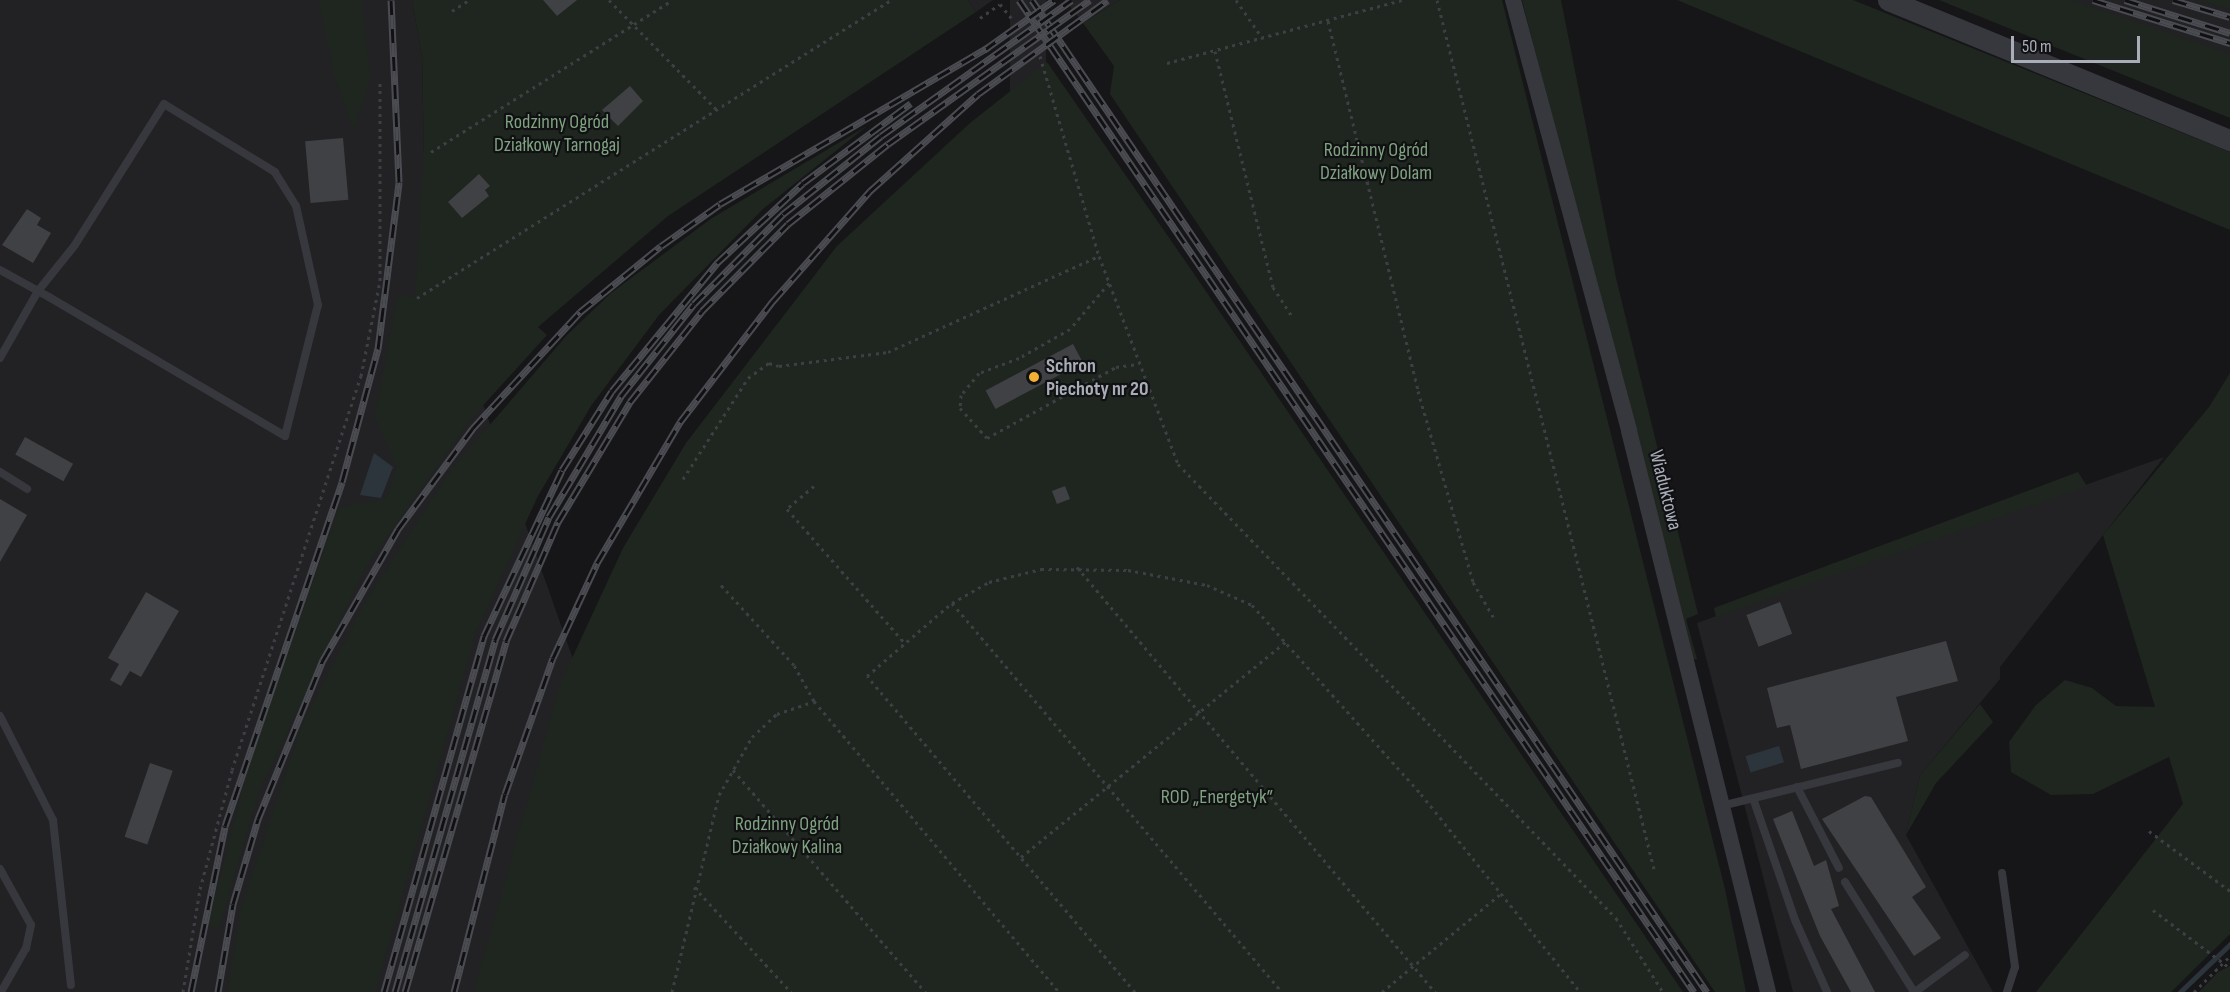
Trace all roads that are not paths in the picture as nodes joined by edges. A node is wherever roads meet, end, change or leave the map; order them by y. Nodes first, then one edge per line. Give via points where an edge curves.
1 (1513, 0) edge
2 (1888, 0) edge
3 (2230, 140) edge
4 (0, 270) edge
5 (38, 291) junction
6 (0, 358) edge
7 (0, 472) edge
8 (27, 489) dead end
9 (0, 716) edge
10 (1898, 763) dead end
11 (1797, 787) junction
12 (1754, 801) junction
13 (1720, 806) junction
14 (1839, 868) dead end
15 (0, 869) edge
16 (2002, 873) dead end
17 (1845, 882) dead end
18 (1965, 956) dead end
19 (71, 985) dead end
20 (1, 992) edge
21 (1768, 992) edge
22 (1827, 992) edge
23 (1914, 992) edge
24 (2007, 992) edge

1 - 13 street, Wiaduktowa via 1629,431
2 - 3 street
4 - 5 lane
5 - 5 lane via 75,245 164,104 275,171 296,206 318,305 285,436
5 - 6 lane
7 - 8 lane
9 - 19 lane via 53,820
10 - 11 lane
11 - 12 lane
11 - 14 lane
12 - 13 lane
12 - 22 lane via 1795,920
13 - 21 street, Wiaduktowa
15 - 20 lane via 31,925 26,948
16 - 24 lane via 2015,967
17 - 23 lane
18 - 23 lane

